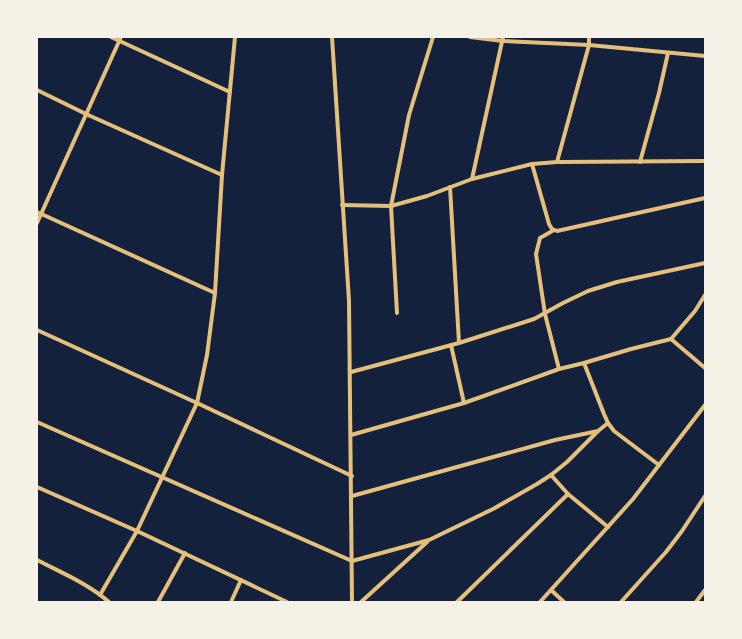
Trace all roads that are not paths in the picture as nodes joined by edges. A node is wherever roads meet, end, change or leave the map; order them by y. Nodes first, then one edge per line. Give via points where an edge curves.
1 (111, 37) edge
2 (235, 37) edge
3 (332, 37) edge
4 (433, 37) edge
5 (470, 37) edge
6 (589, 37) edge
7 (120, 39) edge
8 (503, 39) edge
9 (589, 46) junction
10 (668, 53) junction
11 (705, 56) edge
12 (37, 90) edge
13 (230, 92) junction
14 (86, 114) junction
15 (705, 161) edge
16 (557, 162) junction
17 (640, 162) junction
18 (532, 164) junction
19 (222, 176) junction
20 (472, 179) junction
21 (450, 187) junction
22 (705, 198) edge
23 (342, 205) junction
24 (391, 206) junction
25 (39, 213) edge
26 (37, 223) edge
27 (554, 230) junction
28 (705, 263) edge
29 (216, 293) junction
30 (705, 295) edge
31 (397, 314) dead end
32 (545, 314) junction
33 (37, 330) edge
34 (671, 339) junction
35 (458, 343) junction
36 (451, 345) junction
37 (584, 363) junction
38 (705, 368) edge
39 (559, 369) junction
40 (351, 372) junction
41 (197, 403) junction
42 (464, 403) junction
43 (705, 405) edge
44 (37, 422) edge
45 (608, 423) junction
46 (598, 431) junction
47 (351, 435) junction
48 (659, 465) junction
49 (551, 475) junction
50 (352, 476) junction
51 (162, 477) junction
52 (37, 487) edge
53 (568, 494) junction
54 (352, 496) junction
55 (705, 496) edge
56 (608, 527) junction
57 (137, 531) junction
58 (429, 540) junction
59 (185, 554) junction
60 (37, 560) edge
61 (352, 561) junction
62 (242, 580) junction
63 (551, 590) junction
64 (704, 593) edge
65 (100, 595) junction
66 (108, 602) edge
67 (158, 602) edge
68 (231, 602) edge
69 (287, 602) edge
70 (352, 602) edge
71 (361, 602) edge
72 (457, 602) edge
73 (540, 602) edge
74 (564, 602) edge
75 (621, 602) edge
76 (696, 602) edge

1 - 7 street
2 - 13 street
3 - 23 street
4 - 24 street via 409,115
5 - 8 street
6 - 9 street
7 - 13 street
7 - 14 street
8 - 9 street
8 - 20 street
9 - 10 street
9 - 16 street
10 - 11 street
10 - 17 street
12 - 14 street
13 - 19 street
14 - 19 street
14 - 25 street
15 - 17 street
16 - 17 street
16 - 18 street
18 - 20 street
18 - 27 street via 549,224
19 - 29 street
20 - 21 street
21 - 24 street
21 - 35 street
22 - 27 street via 560,231
23 - 24 street
23 - 40 street
24 - 31 street
25 - 26 street
25 - 29 street
27 - 32 street via 540,238 536,254
28 - 32 street via 617,282 588,291
29 - 41 street
30 - 34 street
32 - 35 street
32 - 39 street
33 - 41 street
34 - 37 street
34 - 38 street
35 - 36 street
36 - 40 street
36 - 42 street
37 - 39 street
37 - 45 street
39 - 42 street
40 - 47 street
41 - 50 street
41 - 51 street
42 - 47 street
43 - 48 street
44 - 51 street
45 - 46 street
45 - 48 street via 614,431
46 - 49 street
46 - 54 street via 555,440
47 - 50 street
48 - 56 street
49 - 53 street
49 - 58 street
50 - 54 street
51 - 57 street
51 - 61 street
52 - 57 street
53 - 56 street
53 - 72 street
54 - 61 street
55 - 75 street via 666,552
56 - 63 street
57 - 59 street
57 - 65 street
58 - 61 street
58 - 71 street
59 - 62 street
59 - 67 street
60 - 65 street via 83,583
61 - 70 street
62 - 68 street
62 - 69 street
63 - 73 street
63 - 74 street
64 - 76 street
65 - 66 street

